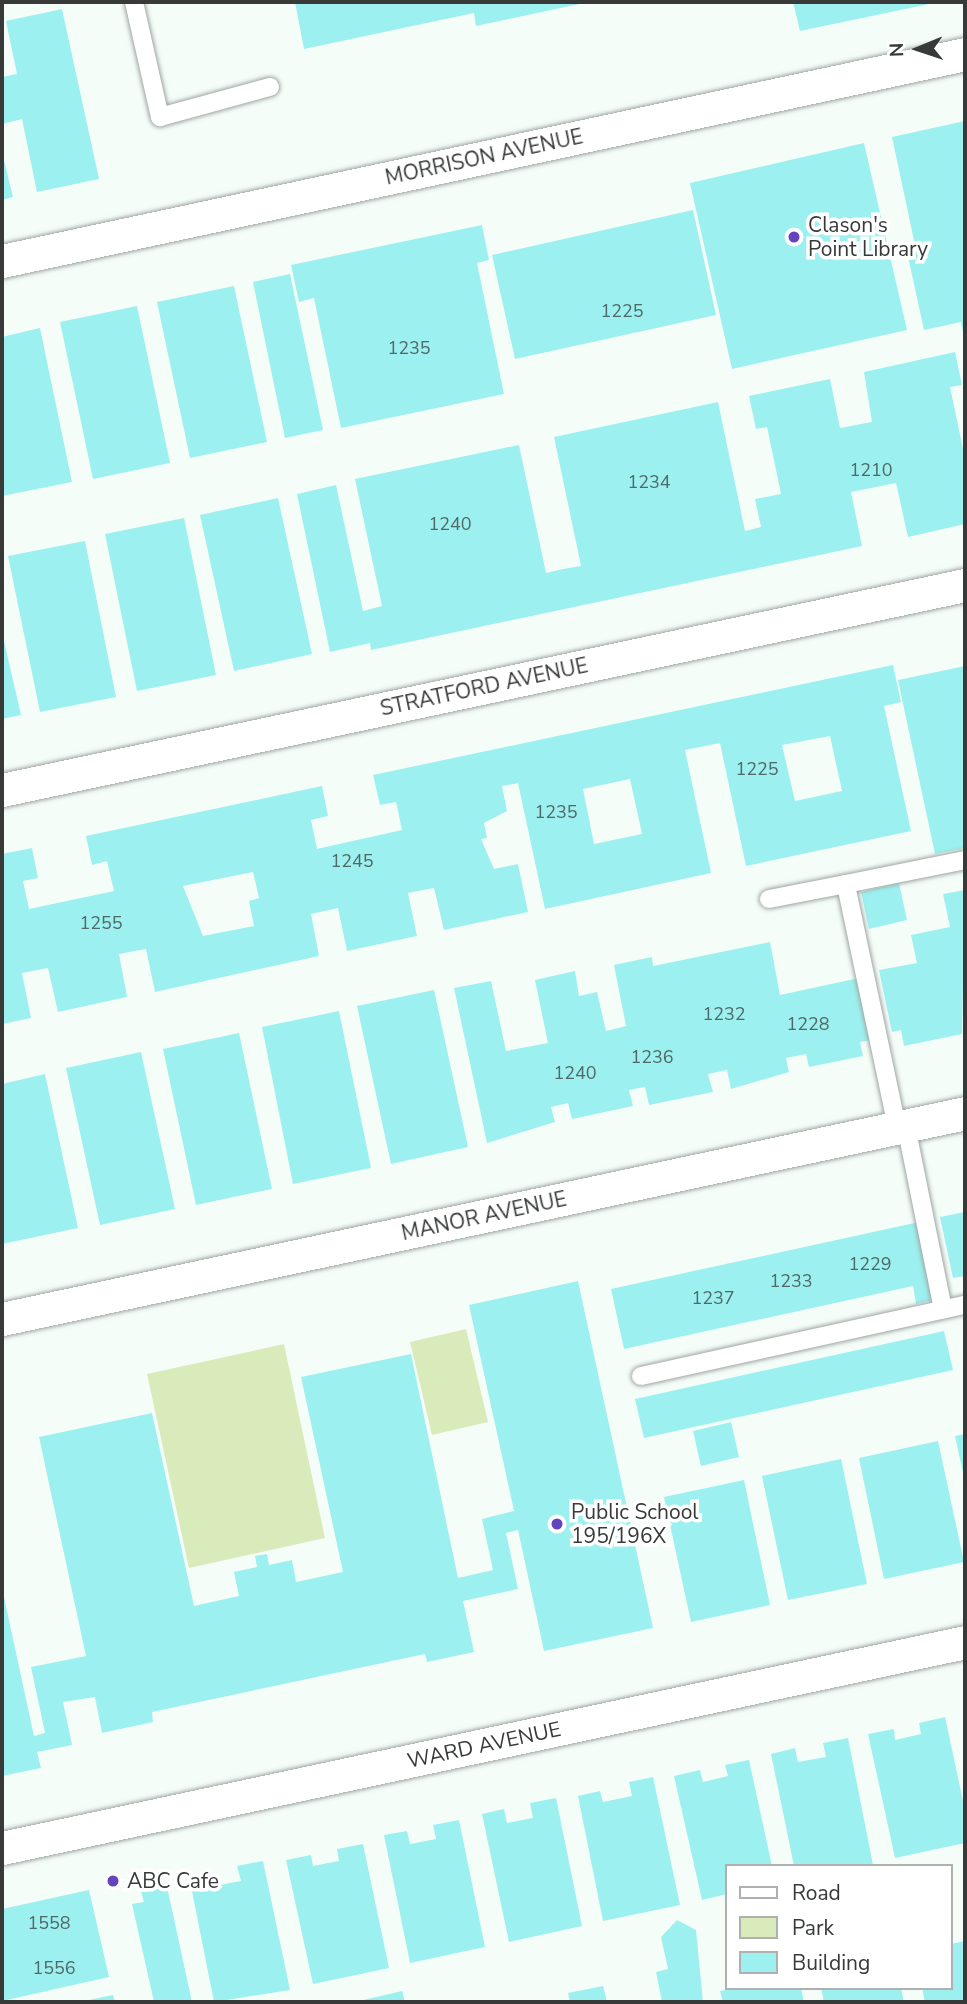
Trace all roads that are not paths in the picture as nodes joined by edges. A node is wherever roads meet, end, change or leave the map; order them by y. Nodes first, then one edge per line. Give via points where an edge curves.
1 (134, 2) edge
2 (965, 54) edge
3 (270, 86) dead end
4 (2, 261) edge
5 (965, 585) edge
6 (2, 790) edge
7 (965, 860) edge
8 (846, 884) junction
9 (769, 899) dead end
10 (965, 1113) edge
11 (902, 1126) junction
12 (965, 1305) edge
13 (943, 1310) junction
14 (2, 1319) edge
15 (641, 1376) dead end
16 (965, 1642) edge
17 (2, 1848) edge

1 - 3 lane via 160,117
2 - 4 street, MORRISON AVENUE
5 - 6 street, STRATFORD AVENUE
7 - 8 lane
8 - 9 lane
8 - 11 lane
10 - 11 street, MANOR AVENUE
11 - 13 lane
11 - 14 street, MANOR AVENUE
12 - 13 lane
13 - 15 lane
16 - 17 street, WARD AVENUE

